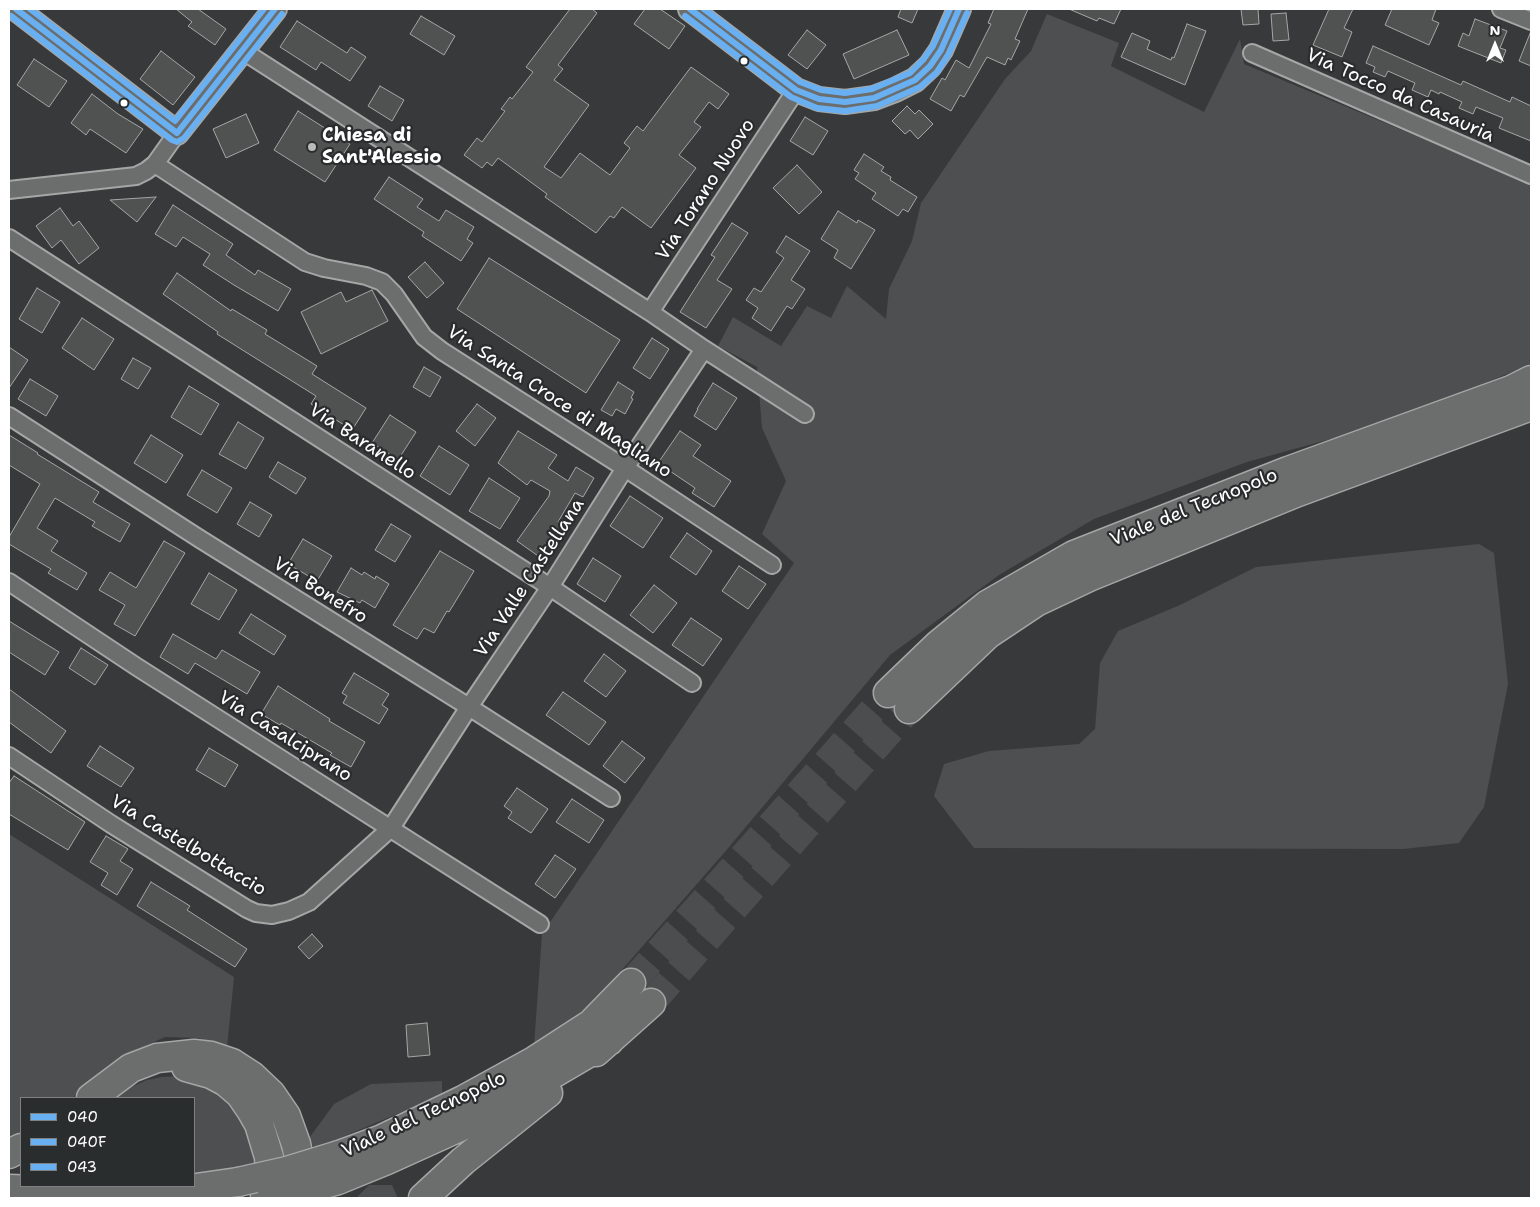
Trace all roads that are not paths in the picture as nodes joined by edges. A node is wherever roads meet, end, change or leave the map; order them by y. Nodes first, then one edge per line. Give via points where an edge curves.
1 (16, 9) edge
2 (275, 9) edge
3 (690, 9) edge
4 (960, 9) edge
5 (1501, 9) edge
6 (1531, 21) edge
7 (242, 51) junction
8 (1252, 53) dead end
9 (796, 90) junction
10 (177, 133) junction
11 (155, 164) junction
12 (1531, 175) edge
13 (9, 190) edge
14 (9, 238) edge
15 (650, 312) junction
16 (704, 349) junction
17 (1523, 397) edge
18 (805, 414) dead end
19 (9, 416) edge
20 (625, 468) junction
21 (772, 565) dead end
22 (9, 582) edge
23 (550, 588) junction
24 (692, 683) dead end
25 (898, 701) tunnel mouth
26 (469, 707) junction
27 (9, 756) edge
28 (611, 798) dead end
29 (391, 828) junction
30 (540, 924) dead end
31 (632, 983) tunnel mouth
32 (651, 1003) tunnel mouth
33 (610, 1041) junction
34 (131, 1068) junction
35 (92, 1097) edge
36 (339, 1167) junction
37 (9, 1189) edge
38 (265, 1198) edge
39 (271, 1198) edge
40 (303, 1198) edge
41 (423, 1198) edge

1 - 10 street
2 - 7 street
3 - 9 street
4 - 9 street via 935,59 905,86 874,98 845,102 819,99
5 - 6 street
7 - 10 street
7 - 15 street
8 - 12 street, Via Tocco da Casauria
9 - 15 street, Via Torano Nuovo
10 - 11 street
11 - 13 street via 136,176
11 - 20 street, Via Santa Croce di Magliano via 305,262 382,282 426,339
14 - 23 street, Via Baranello
15 - 16 street
16 - 18 street
16 - 20 street, Via Valle Castellana
17 - 25 highway, Viale del Tecnopolo via 1036,602
19 - 26 street, Via Bonefro
20 - 21 street, Via Santa Croce di Magliano
20 - 23 street, Via Valle Castellana
22 - 29 street, Via Casalciprano via 137,668
23 - 24 street, Via Baranello
23 - 26 street, Via Valle Castellana
26 - 28 street, Via Bonefro
26 - 29 street, Via Valle Castellana
27 - 29 street, Via Castelbottaccio via 236,904 256,913 272,915 309,902
29 - 30 street, Via Casalciprano
31 - 36 highway, Viale del Tecnopolo via 591,1024 534,1061 464,1100 382,1139
32 - 33 highway
33 - 36 highway, Viale del Tecnopolo via 472,1122 387,1160
33 - 41 highway
34 - 35 highway
34 - 38 highway via 162,1065 192,1068 226,1082 240,1094 259,1124 269,1157 270,1174
34 - 40 highway via 157,1058 194,1054 232,1063 252,1076 271,1094 286,1116 302,1172
36 - 37 highway, Viale del Tecnopolo, bridge via 287,1171 175,1191
36 - 39 highway, Viale del Tecnopolo, bridge via 287,1195

